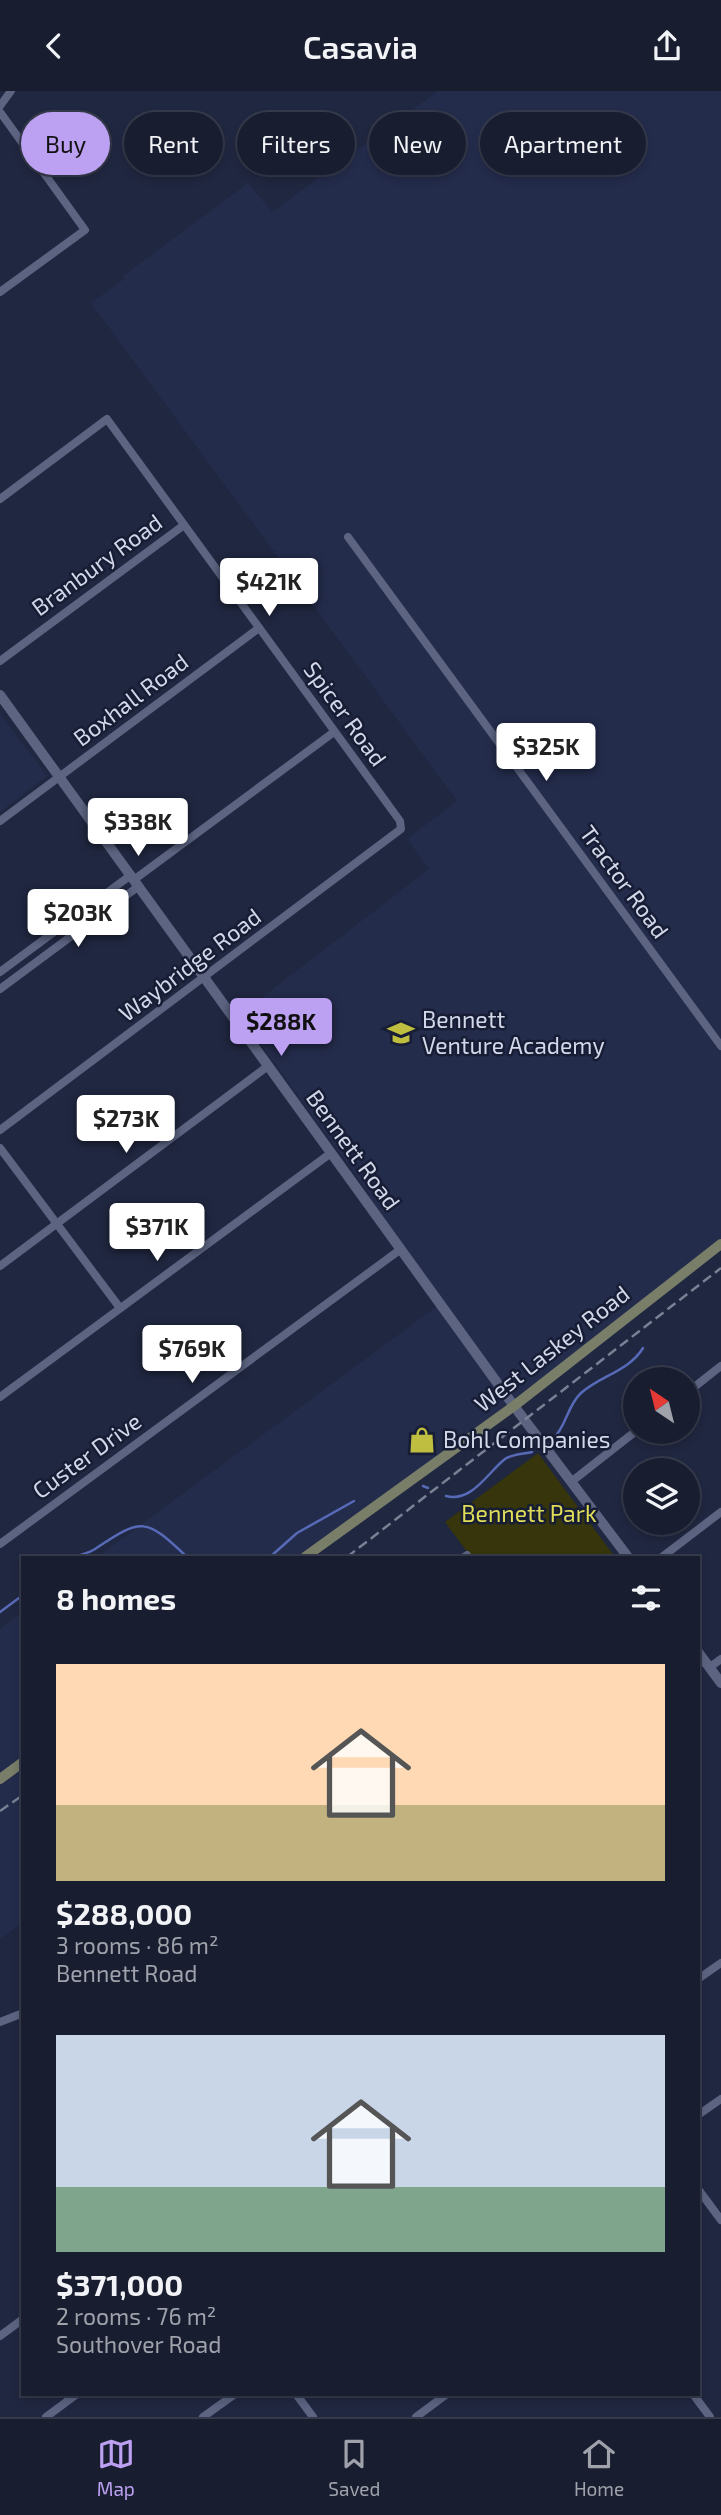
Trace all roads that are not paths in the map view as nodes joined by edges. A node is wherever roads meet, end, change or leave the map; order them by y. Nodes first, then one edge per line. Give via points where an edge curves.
1 (11, 91) edge
2 (0, 106) edge
3 (0, 112) edge
4 (0, 292) edge
5 (0, 499) edge
6 (184, 525) junction
7 (348, 537) dead end
8 (259, 628) junction
9 (0, 661) edge
10 (0, 695) edge
11 (334, 732) junction
12 (60, 777) junction
13 (0, 821) edge
14 (401, 829) joint
15 (135, 880) junction
16 (0, 972) edge
17 (205, 978) junction
18 (0, 989) edge
19 (721, 1046) edge
20 (268, 1066) junction
21 (0, 1130) edge
22 (0, 1148) edge
23 (331, 1153) junction
24 (57, 1224) junction
25 (721, 1244) edge
26 (401, 1249) junction
27 (0, 1266) edge
28 (120, 1308) junction
29 (721, 1366) edge
30 (700, 1383) edge
31 (0, 1397) edge
32 (514, 1406) junction
33 (623, 1441) edge
34 (571, 1482) junction
35 (721, 1513) edge
36 (0, 1544) edge
37 (306, 1556) edge
38 (627, 1556) edge
39 (663, 1556) edge
40 (700, 1654) edge
41 (721, 1659) edge
42 (710, 1667) junction
43 (721, 1683) edge
44 (21, 1763) edge
45 (0, 1779) edge
46 (721, 1963) edge
47 (700, 1978) edge
48 (21, 2017) edge
49 (0, 2022) edge
50 (721, 2099) edge
51 (700, 2114) edge
52 (700, 2192) edge
53 (721, 2220) edge
54 (21, 2320) edge
55 (0, 2336) edge
56 (74, 2396) edge
57 (231, 2396) edge
58 (297, 2396) edge
59 (444, 2396) edge
60 (694, 2396) edge
61 (46, 2417) edge
62 (203, 2417) edge
63 (313, 2417) edge
64 (416, 2417) edge
65 (710, 2417) edge

1 - 2 street
3 - 4 street via 85,230
5 - 6 street, Spicer Road via 107,419
6 - 8 street, Spicer Road
6 - 9 street, Branbury Road
7 - 19 street, Tractor Road
8 - 11 street, Spicer Road
8 - 12 street, Boxhall Road
10 - 12 street, Bennett Road
11 - 14 street, Spicer Road via 400,821
11 - 15 street
12 - 13 street, Boxhall Road
12 - 15 street, Bennett Road
14 - 17 street, Waybridge Road
15 - 16 street
15 - 17 street, Bennett Road
15 - 18 street
17 - 20 street, Bennett Road
17 - 21 street, Waybridge Road
20 - 23 street, Bennett Road
20 - 24 street
22 - 24 street
23 - 26 street, Bennett Road
23 - 28 street
24 - 27 street
24 - 28 street
25 - 32 main road, West Laskey Road
26 - 32 street, Bennett Road
26 - 36 street, Custer Drive
28 - 31 street
29 - 30 street
32 - 34 street, Bennett Road
32 - 37 main road, West Laskey Road
33 - 34 street
34 - 38 street, Bennett Road
35 - 39 street
40 - 42 street
41 - 42 street
42 - 43 street
44 - 45 main road
46 - 47 street
48 - 49 street
50 - 51 street
52 - 53 street
54 - 55 street
56 - 61 street
57 - 62 street
58 - 63 street
59 - 64 street
60 - 65 street

